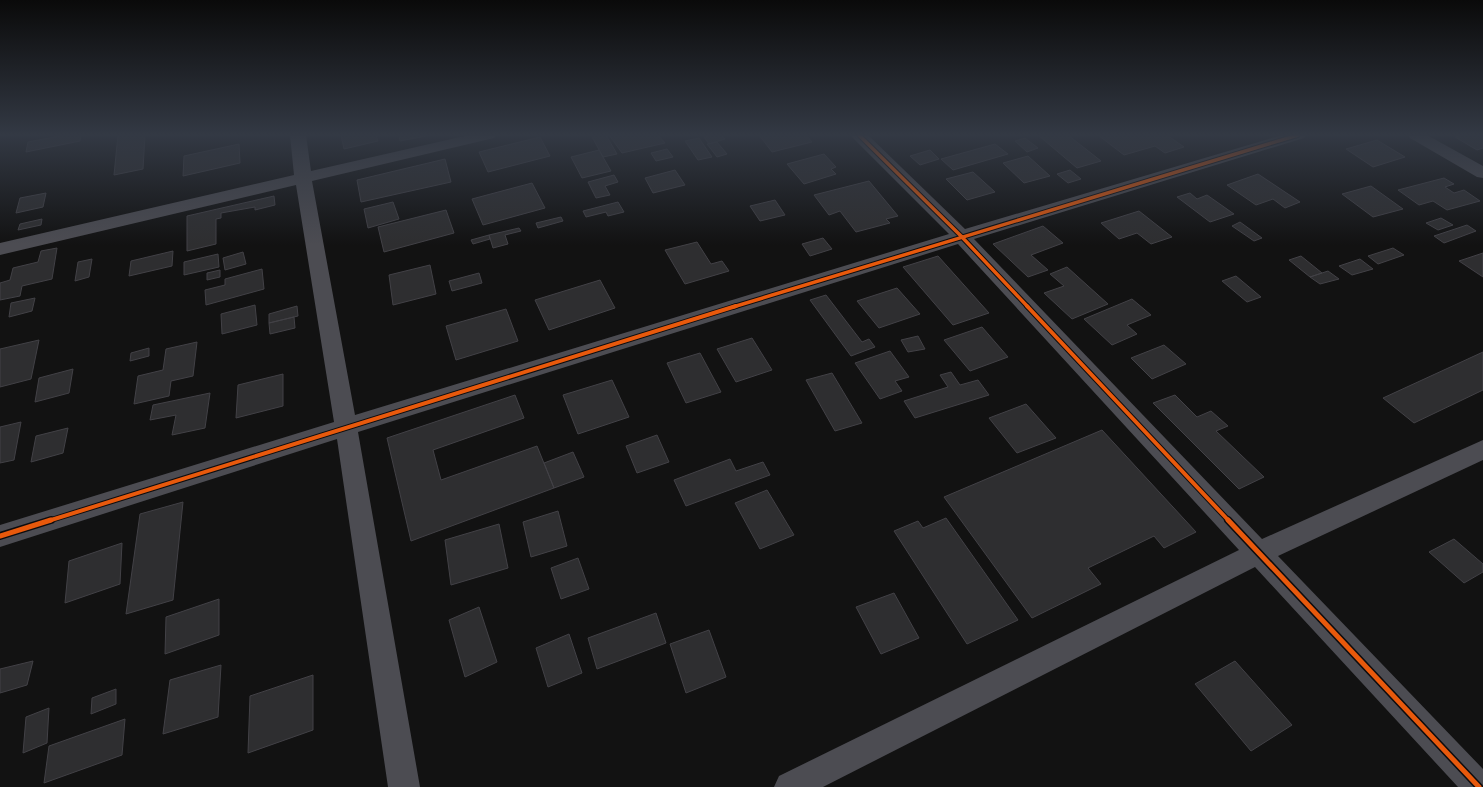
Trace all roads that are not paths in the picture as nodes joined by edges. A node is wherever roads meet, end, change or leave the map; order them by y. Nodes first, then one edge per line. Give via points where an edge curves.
1 (302, 172) edge
2 (326, 172) edge
3 (896, 172) edge
4 (1175, 172) edge
5 (303, 177) junction
6 (961, 236) junction
7 (0, 249) edge
8 (346, 426) junction
9 (1483, 448) edge
10 (0, 536) edge
11 (1258, 553) junction
12 (404, 787) edge
13 (790, 787) edge
14 (1479, 787) edge

1 - 5 street
2 - 5 street
3 - 6 street
4 - 6 street
5 - 7 street
5 - 8 street
6 - 8 street
6 - 11 street
8 - 10 street
8 - 12 street
9 - 11 street
11 - 13 street
11 - 14 street

